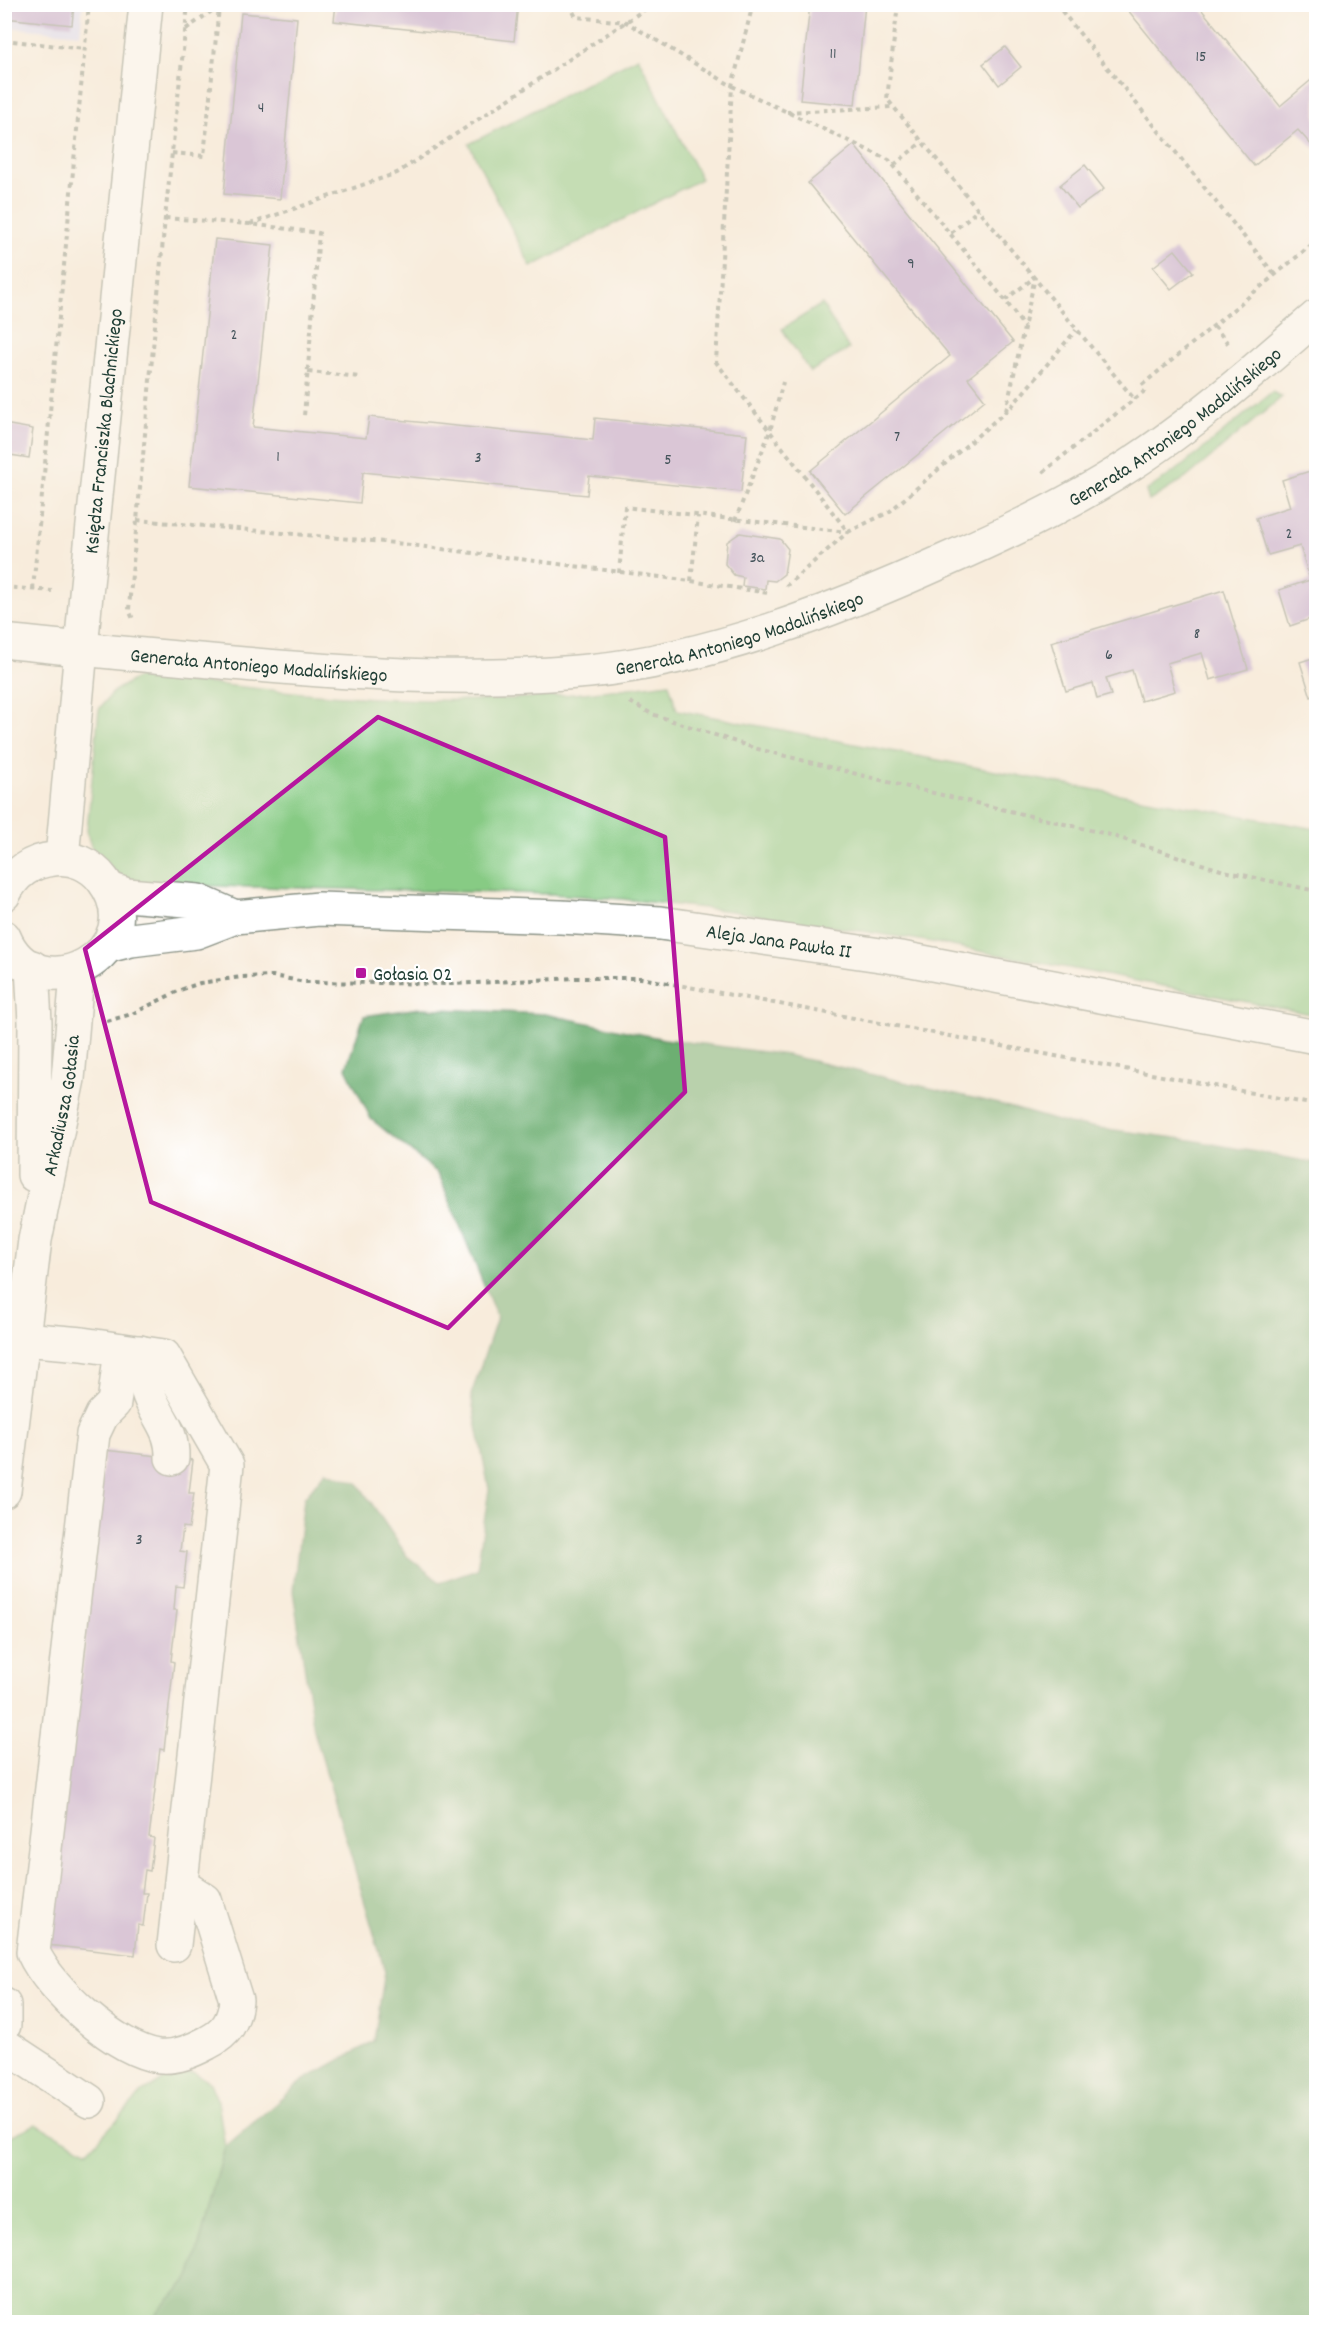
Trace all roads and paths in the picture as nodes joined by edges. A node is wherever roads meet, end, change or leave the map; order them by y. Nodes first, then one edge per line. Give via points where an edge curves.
1 (89, 4) edge
2 (146, 4) edge
3 (569, 4) edge
4 (653, 4) edge
5 (753, 4) edge
6 (898, 4) edge
7 (1056, 4) edge
8 (221, 6) edge
9 (626, 22) junction
10 (185, 30) dead end
11 (4, 40) edge
12 (85, 49) junction
13 (732, 86) junction
14 (893, 107) junction
15 (786, 112) junction
16 (922, 142) junction
17 (172, 153) dead end
18 (894, 165) junction
19 (979, 209) junction
20 (165, 218) dead end
21 (250, 224) junction
22 (951, 233) junction
23 (1317, 241) edge
24 (1275, 275) junction
25 (1035, 277) junction
26 (1005, 300) junction
27 (1024, 327) junction
28 (1076, 330) junction
29 (1312, 333) edge
30 (308, 372) junction
31 (361, 377) dead end
32 (783, 381) dead end
33 (1142, 386) dead end
34 (1146, 390) dead end
35 (1135, 400) junction
36 (1006, 411) junction
37 (304, 416) dead end
38 (770, 431) junction
39 (1039, 476) dead end
40 (698, 516) junction
41 (137, 519) dead end
42 (735, 520) junction
43 (849, 532) junction
44 (619, 573) junction
45 (691, 581) junction
46 (784, 588) dead end
47 (33, 589) dead end
48 (779, 595) dead end
49 (130, 596) dead end
50 (771, 597) dead end
51 (763, 600) dead end
52 (135, 622) dead end
53 (4, 641) edge
54 (82, 650) junction
55 (591, 670) junction
56 (63, 858) junction
57 (6, 889) edge
58 (110, 890) junction
59 (1317, 891) edge
60 (235, 917) junction
61 (6, 942) edge
62 (107, 946) junction
63 (32, 967) junction
64 (80, 970) junction
65 (105, 1021) dead end
66 (1317, 1037) edge
67 (1317, 1105) edge
68 (35, 1240) junction
69 (23, 1339) junction
70 (130, 1351) junction
71 (171, 1458) dead end
72 (4, 1491) edge
73 (181, 1885) junction
74 (174, 1945) dead end
75 (4, 2005) edge
76 (4, 2025) edge
77 (4, 2045) edge
78 (89, 2101) dead end

1 - 12 path
2 - 54 street, Księdza Franciszka Blachnickiego
3 - 9 path via 576,17
4 - 9 path
5 - 13 path
6 - 14 path via 886,99
7 - 24 path
8 - 10 path
8 - 17 path via 204,156
9 - 13 path
9 - 21 path via 397,173
11 - 12 path
12 - 47 path
13 - 15 path
13 - 38 path via 716,362
14 - 15 path
14 - 16 path
15 - 18 path
16 - 18 path
16 - 19 path
18 - 22 path
19 - 22 path
19 - 25 path
20 - 21 path
21 - 30 path via 319,233
22 - 26 path
23 - 24 path
24 - 33 path
25 - 26 path
25 - 27 path
25 - 28 path
26 - 27 path
27 - 36 path
28 - 35 path
28 - 36 path
29 - 55 street, Generała Antoniego Madalińskiego via 1127,467 995,538 791,623 655,660
30 - 31 path
30 - 37 path
32 - 38 path
34 - 35 path
35 - 39 path
36 - 43 path via 890,512
38 - 42 path
38 - 43 path
40 - 42 path
40 - 44 path via 625,507
40 - 45 path
41 - 44 path via 395,543
42 - 43 path
43 - 46 path
44 - 45 path
45 - 48 path
49 - 52 path via 129,610
50 - 51 path
53 - 54 street, Generała Antoniego Madalińskiego
54 - 55 street, Generała Antoniego Madalińskiego via 419,677
54 - 56 street, Księdza Franciszka Blachnickiego
55 - 59 path via 609,690 652,714 754,748 1107,834 1224,871
56 - 57 street via 42,860 23,870
56 - 58 street via 81,862 98,874
58 - 60 street, Aleja Jana Pawła II via 198,901
58 - 62 street via 116,918
60 - 62 street, Aleja Jana Pawła II via 196,932
60 - 66 street, Aleja Jana Pawła II via 319,909 660,923 901,958
61 - 63 street
62 - 64 street
63 - 64 street via 48,973
63 - 68 street, Arkadiusza Gołasia
64 - 68 street, Arkadiusza Gołasia via 68,1079
65 - 67 path via 132,1014 200,983 273,976 305,982 453,984 641,978
68 - 69 street, Arkadiusza Gołasia
69 - 70 street
69 - 72 street, Arkadiusza Gołasia
70 - 71 street via 166,1425
70 - 73 street via 164,1356 227,1465
70 - 73 street via 114,1402 93,1434 33,1952 40,1968 63,1995 92,2020 119,2040 158,2056 194,2050 228,2029 234,2017 236,2000 205,1900
73 - 74 street
75 - 76 street
77 - 78 street

